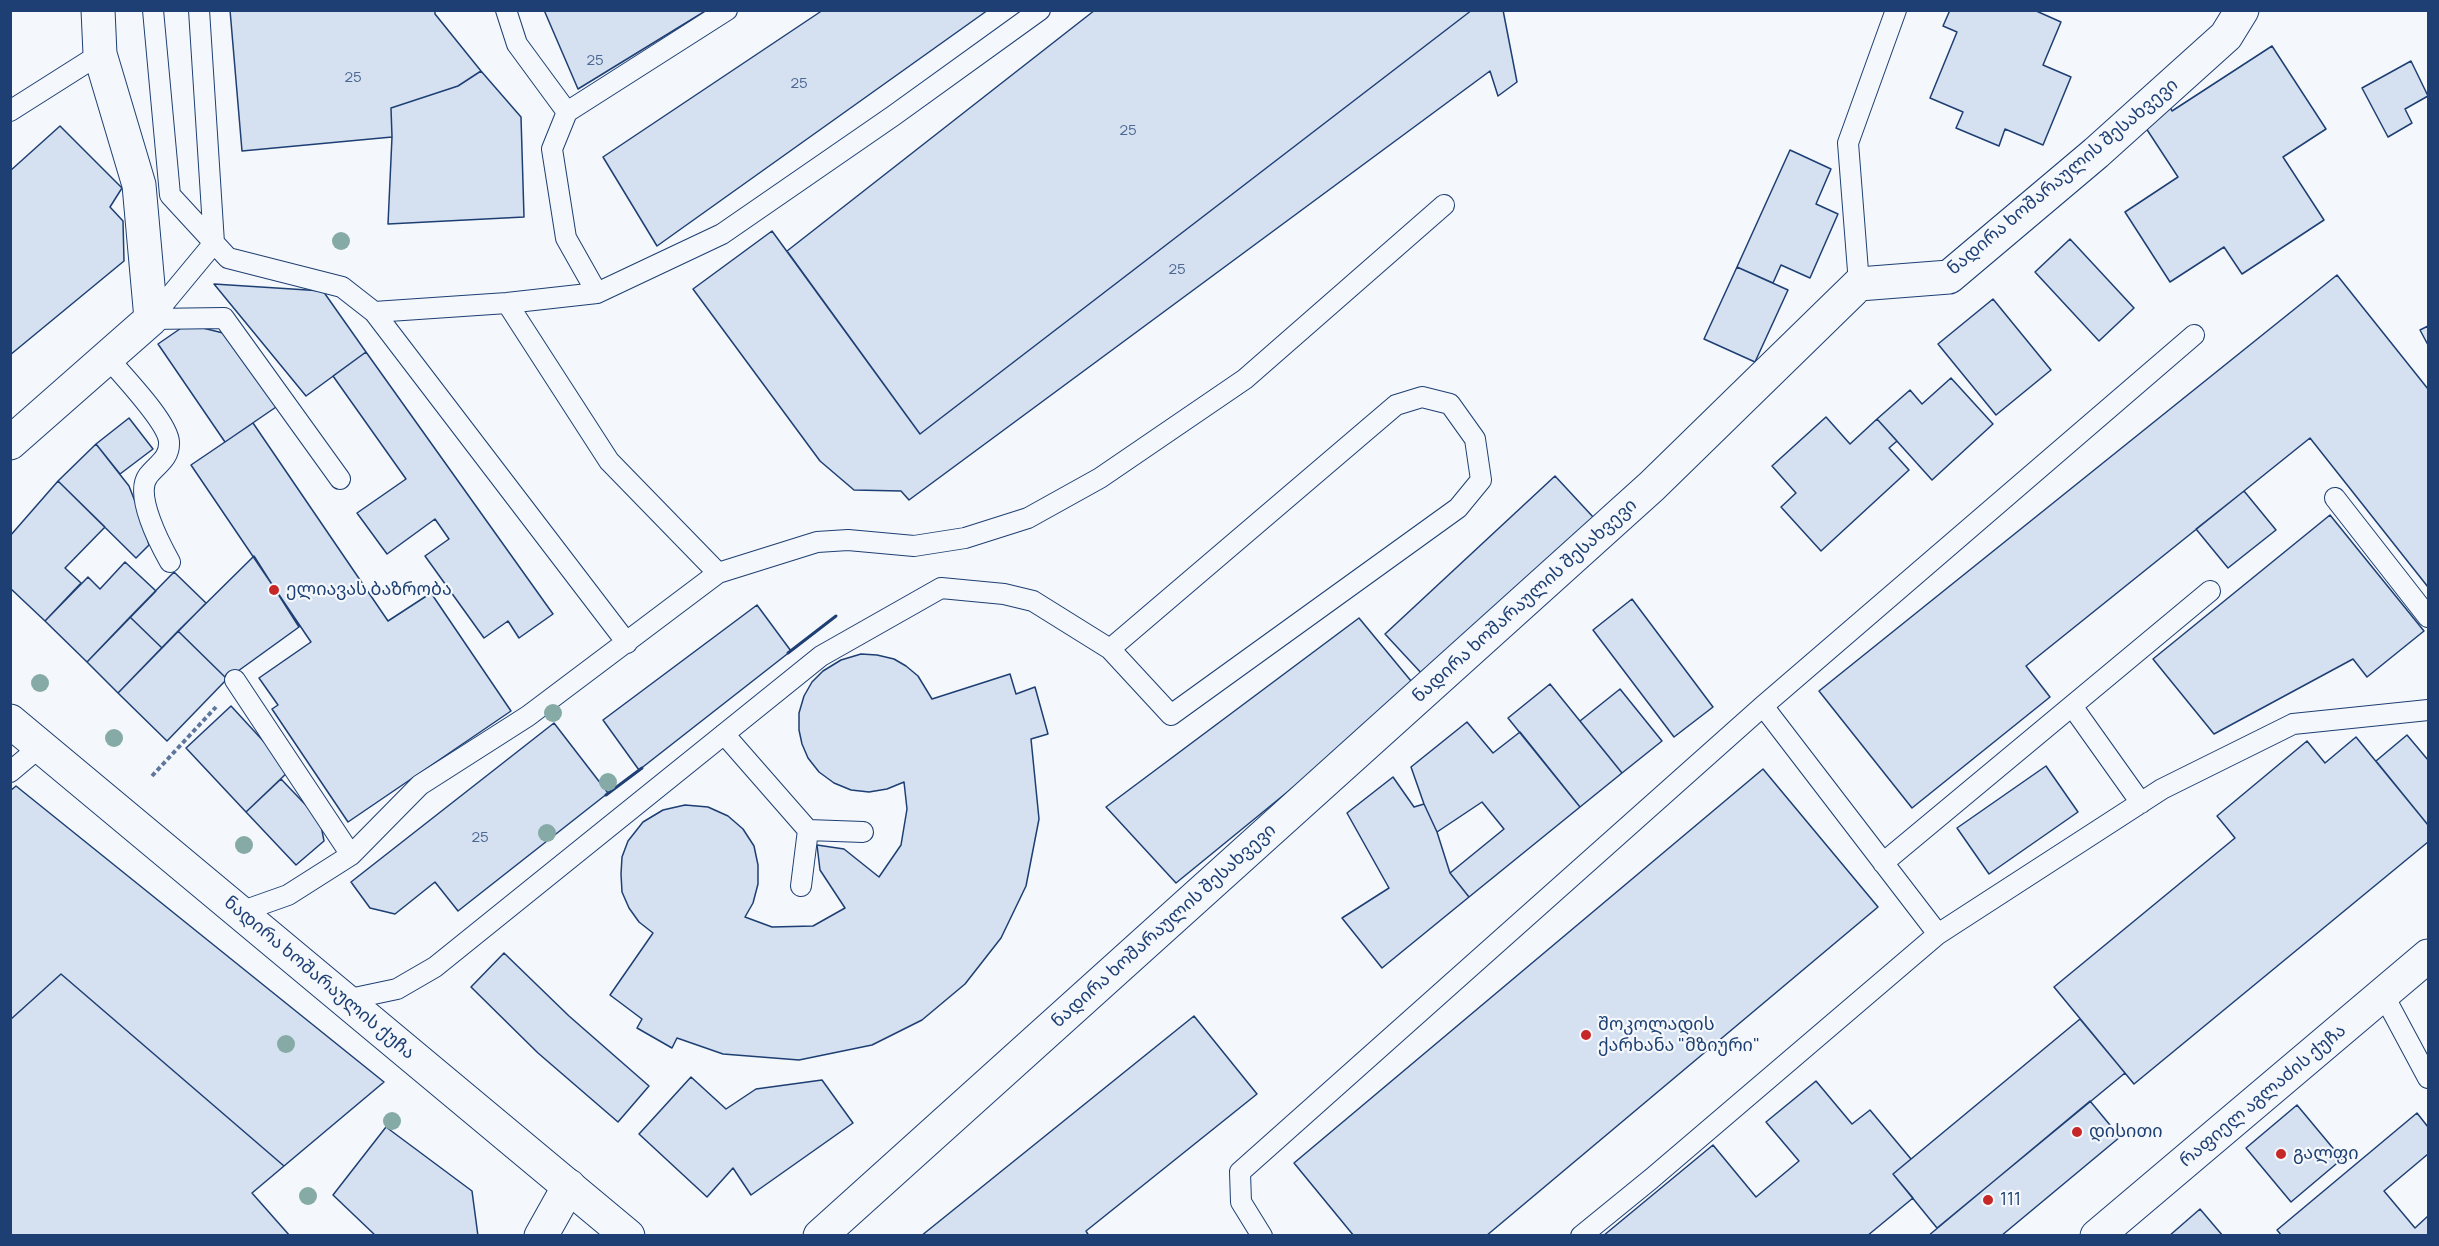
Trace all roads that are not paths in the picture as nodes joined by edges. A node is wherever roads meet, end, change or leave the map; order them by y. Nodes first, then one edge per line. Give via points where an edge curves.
1 (98, 10) edge
2 (153, 10) edge
3 (199, 10) edge
4 (506, 10) edge
5 (727, 10) edge
6 (1040, 10) edge
7 (1896, 10) edge
8 (2242, 10) edge
9 (100, 54) junction
10 (10, 111) edge
11 (567, 112) junction
12 (1444, 205) dead end
13 (214, 243) junction
14 (1859, 284) junction
15 (597, 293) junction
16 (507, 303) junction
17 (374, 312) junction
18 (151, 319) junction
19 (2194, 335) dead end
20 (107, 357) junction
21 (10, 443) edge
22 (340, 479) dead end
23 (2335, 498) dead end
24 (170, 562) dead end
25 (718, 573) junction
26 (2210, 591) dead end
27 (2428, 617) edge
28 (627, 643) junction
29 (1110, 649) junction
30 (236, 682) road end
31 (1763, 706) junction
32 (2072, 706) junction
33 (2428, 710) edge
34 (10, 721) edge
35 (724, 734) junction
36 (41, 746) junction
37 (10, 772) edge
38 (2141, 803) junction
39 (808, 830) junction
40 (863, 832) dead end
41 (351, 855) junction
42 (1883, 863) junction
43 (801, 886) dead end
44 (240, 912) junction
45 (1938, 934) junction
46 (2428, 956) edge
47 (2383, 994) junction
48 (345, 1000) junction
49 (2428, 1078) edge
50 (568, 1186) junction
51 (541, 1236) edge
52 (628, 1236) edge
53 (820, 1236) edge
54 (1262, 1236) edge
55 (1581, 1236) edge
56 (2097, 1236) edge

1 - 9 street
2 - 13 lane via 170,195
3 - 13 lane
4 - 11 lane via 517,44
5 - 11 lane
6 - 15 lane via 722,234
7 - 14 lane via 1848,143
8 - 14 street, ნადირა ხოშარაულის შესახვევი via 2226,36 1949,277
9 - 10 lane
9 - 18 street via 139,185
11 - 15 lane via 552,149 566,238
12 - 25 lane via 1245,379 1100,478 1028,518 965,538 914,546 848,540 817,542
13 - 17 lane via 228,258 342,287
13 - 18 lane
14 - 53 street, ნადირა ხოშარაულის შესახვევი via 1652,486
15 - 16 lane
16 - 17 lane
16 - 25 lane via 609,461
17 - 28 lane
18 - 20 street
18 - 22 lane via 224,318
19 - 31 lane
20 - 21 street
20 - 24 lane via 164,427 169,442 161,464 145,481 144,492 156,537
23 - 27 lane
25 - 28 lane
26 - 32 lane
28 - 41 lane via 528,716 420,785
29 - 29 lane via 1171,715 1458,508 1481,480 1475,439 1450,404 1422,397 1396,405
29 - 35 lane via 1033,601 941,588 821,656
30 - 41 lane
31 - 42 lane
31 - 54 lane via 1240,1172 1241,1202
32 - 38 lane
32 - 42 lane
33 - 38 lane via 2293,724
34 - 36 street, ნადირა ხოშარაულის ქუჩა
35 - 39 lane
35 - 48 lane via 435,968 397,988
36 - 37 lane
36 - 44 street, ნადირა ხოშარაულის ქუჩა
38 - 45 lane
39 - 40 lane
39 - 43 lane
41 - 44 lane via 288,895
42 - 45 lane
44 - 48 street, ნადირა ხოშარაულის ქუჩა
45 - 55 lane
46 - 47 street, რაფიელ აგლაძის ქუჩა
47 - 49 lane
47 - 56 street, რაფიელ აგლაძის ქუჩა
48 - 50 street, ნადირა ხოშარაულის ქუჩა
50 - 51 street
50 - 52 street, ნადირა ხოშარაულის ქუჩა

